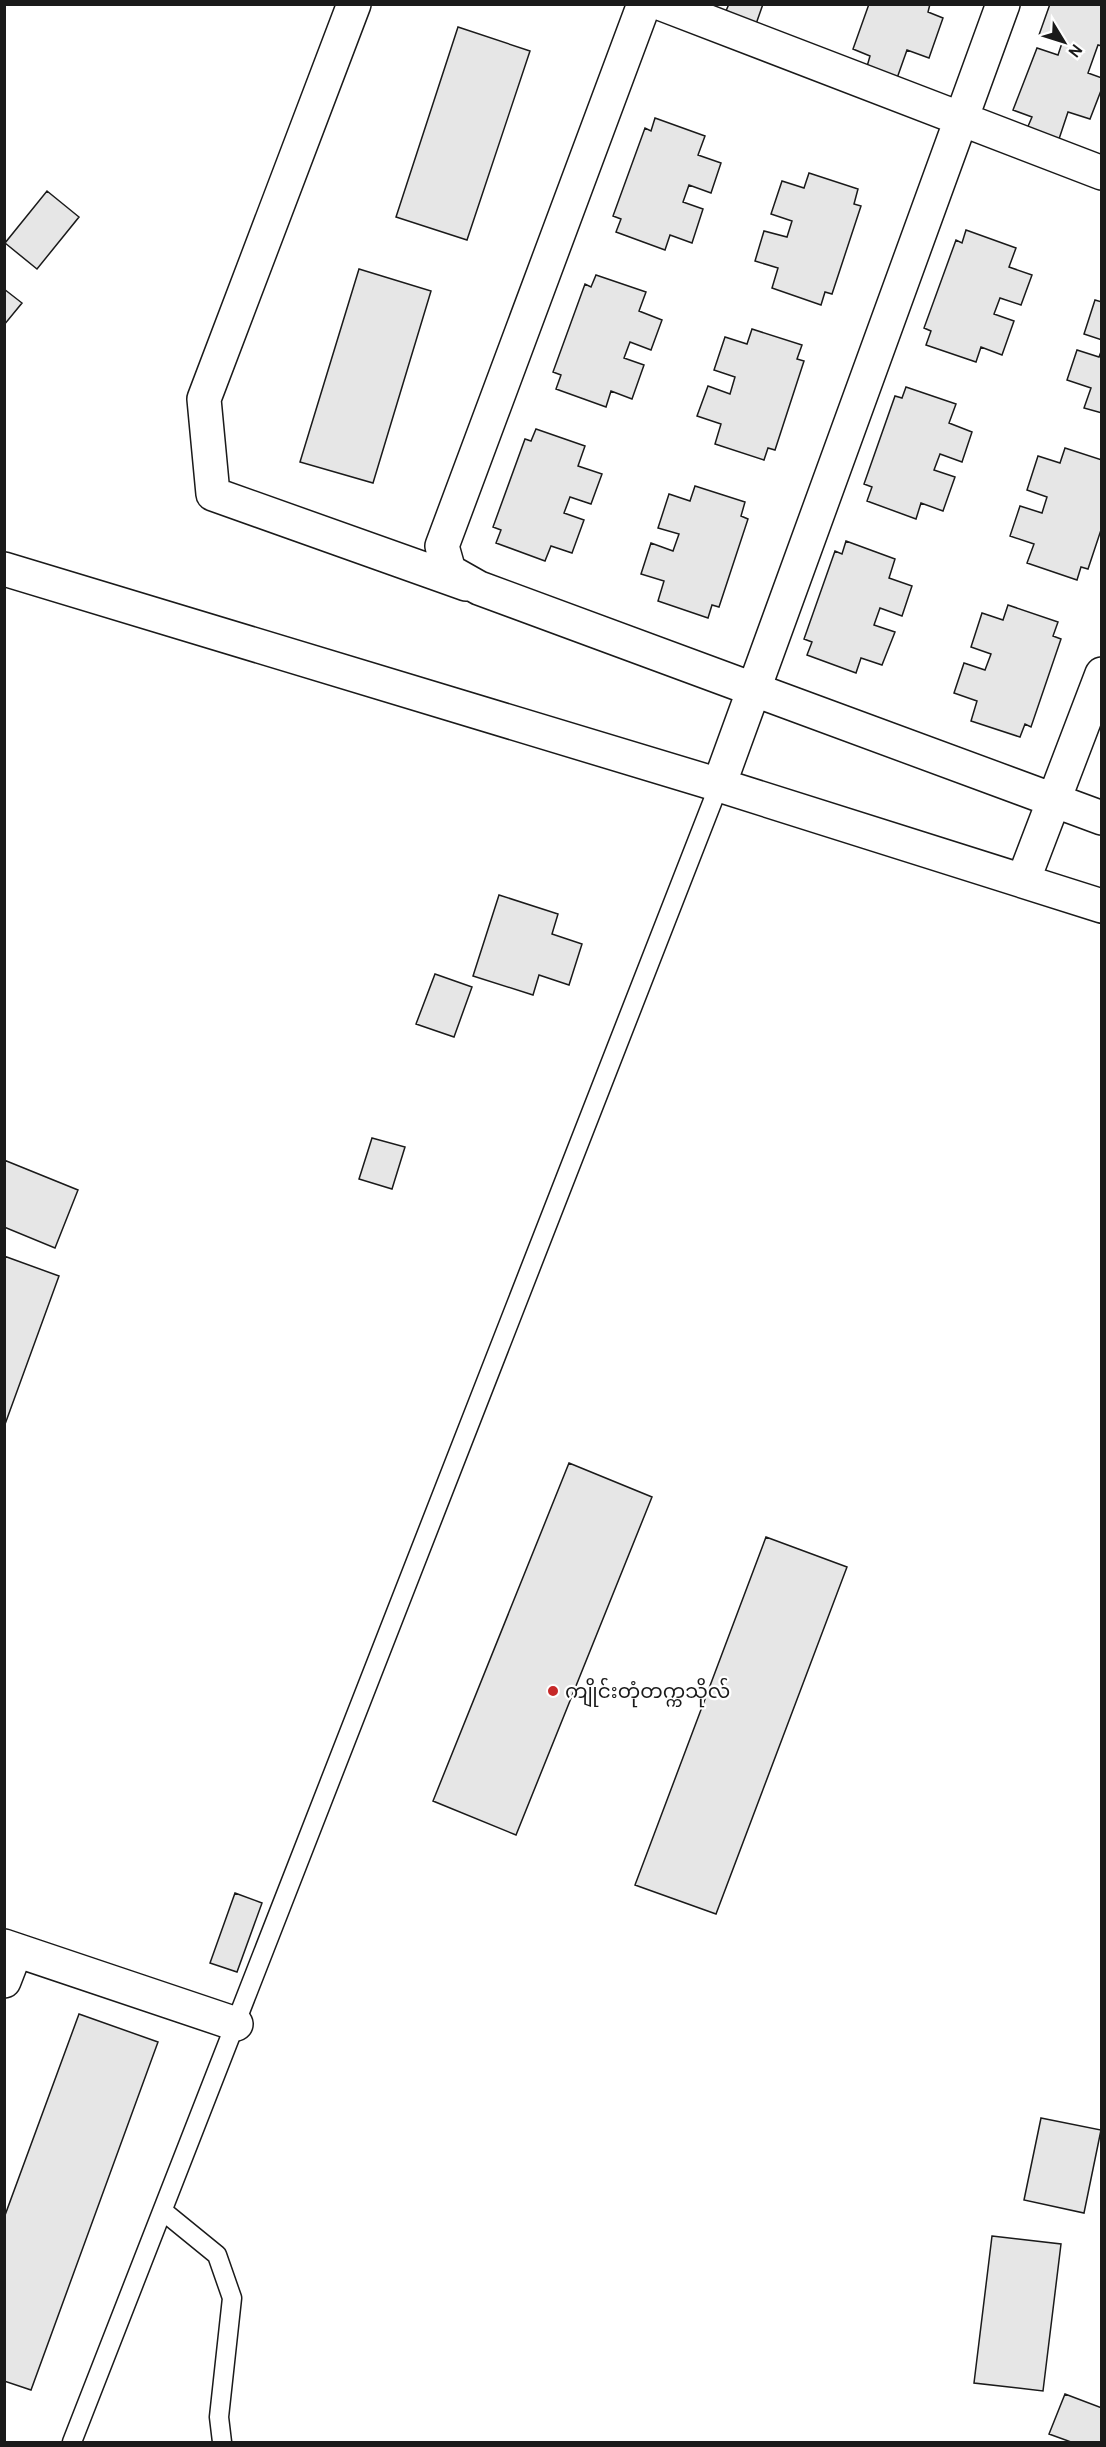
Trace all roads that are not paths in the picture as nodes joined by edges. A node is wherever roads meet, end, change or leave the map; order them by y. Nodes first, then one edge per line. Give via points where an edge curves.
1 (354, 4) edge
2 (644, 4) edge
3 (662, 4) edge
4 (1003, 4) edge
5 (962, 119) junction
6 (1101, 173) edge
7 (4, 569) edge
8 (479, 588) junction
9 (1101, 674) edge
10 (754, 688) junction
11 (719, 785) junction
12 (1054, 800) junction
13 (1101, 818) edge
14 (1023, 881) junction
15 (1101, 906) edge
16 (10, 1948) edge
17 (4, 1981) edge
18 (236, 2024) junction
19 (163, 2211) junction
20 (72, 2442) edge
21 (222, 2442) edge

1 - 8 street via 204,399 213,494
2 - 8 street via 442,546 450,571
3 - 5 street
4 - 5 street
5 - 6 street
5 - 10 street
7 - 11 street
8 - 10 street
9 - 12 street
10 - 11 street
10 - 12 street
11 - 14 street
11 - 18 lane
12 - 13 street
12 - 14 street
14 - 15 street
16 - 17 street
16 - 18 street
18 - 19 lane
19 - 20 lane
19 - 21 lane via 217,2255 232,2298 219,2417

